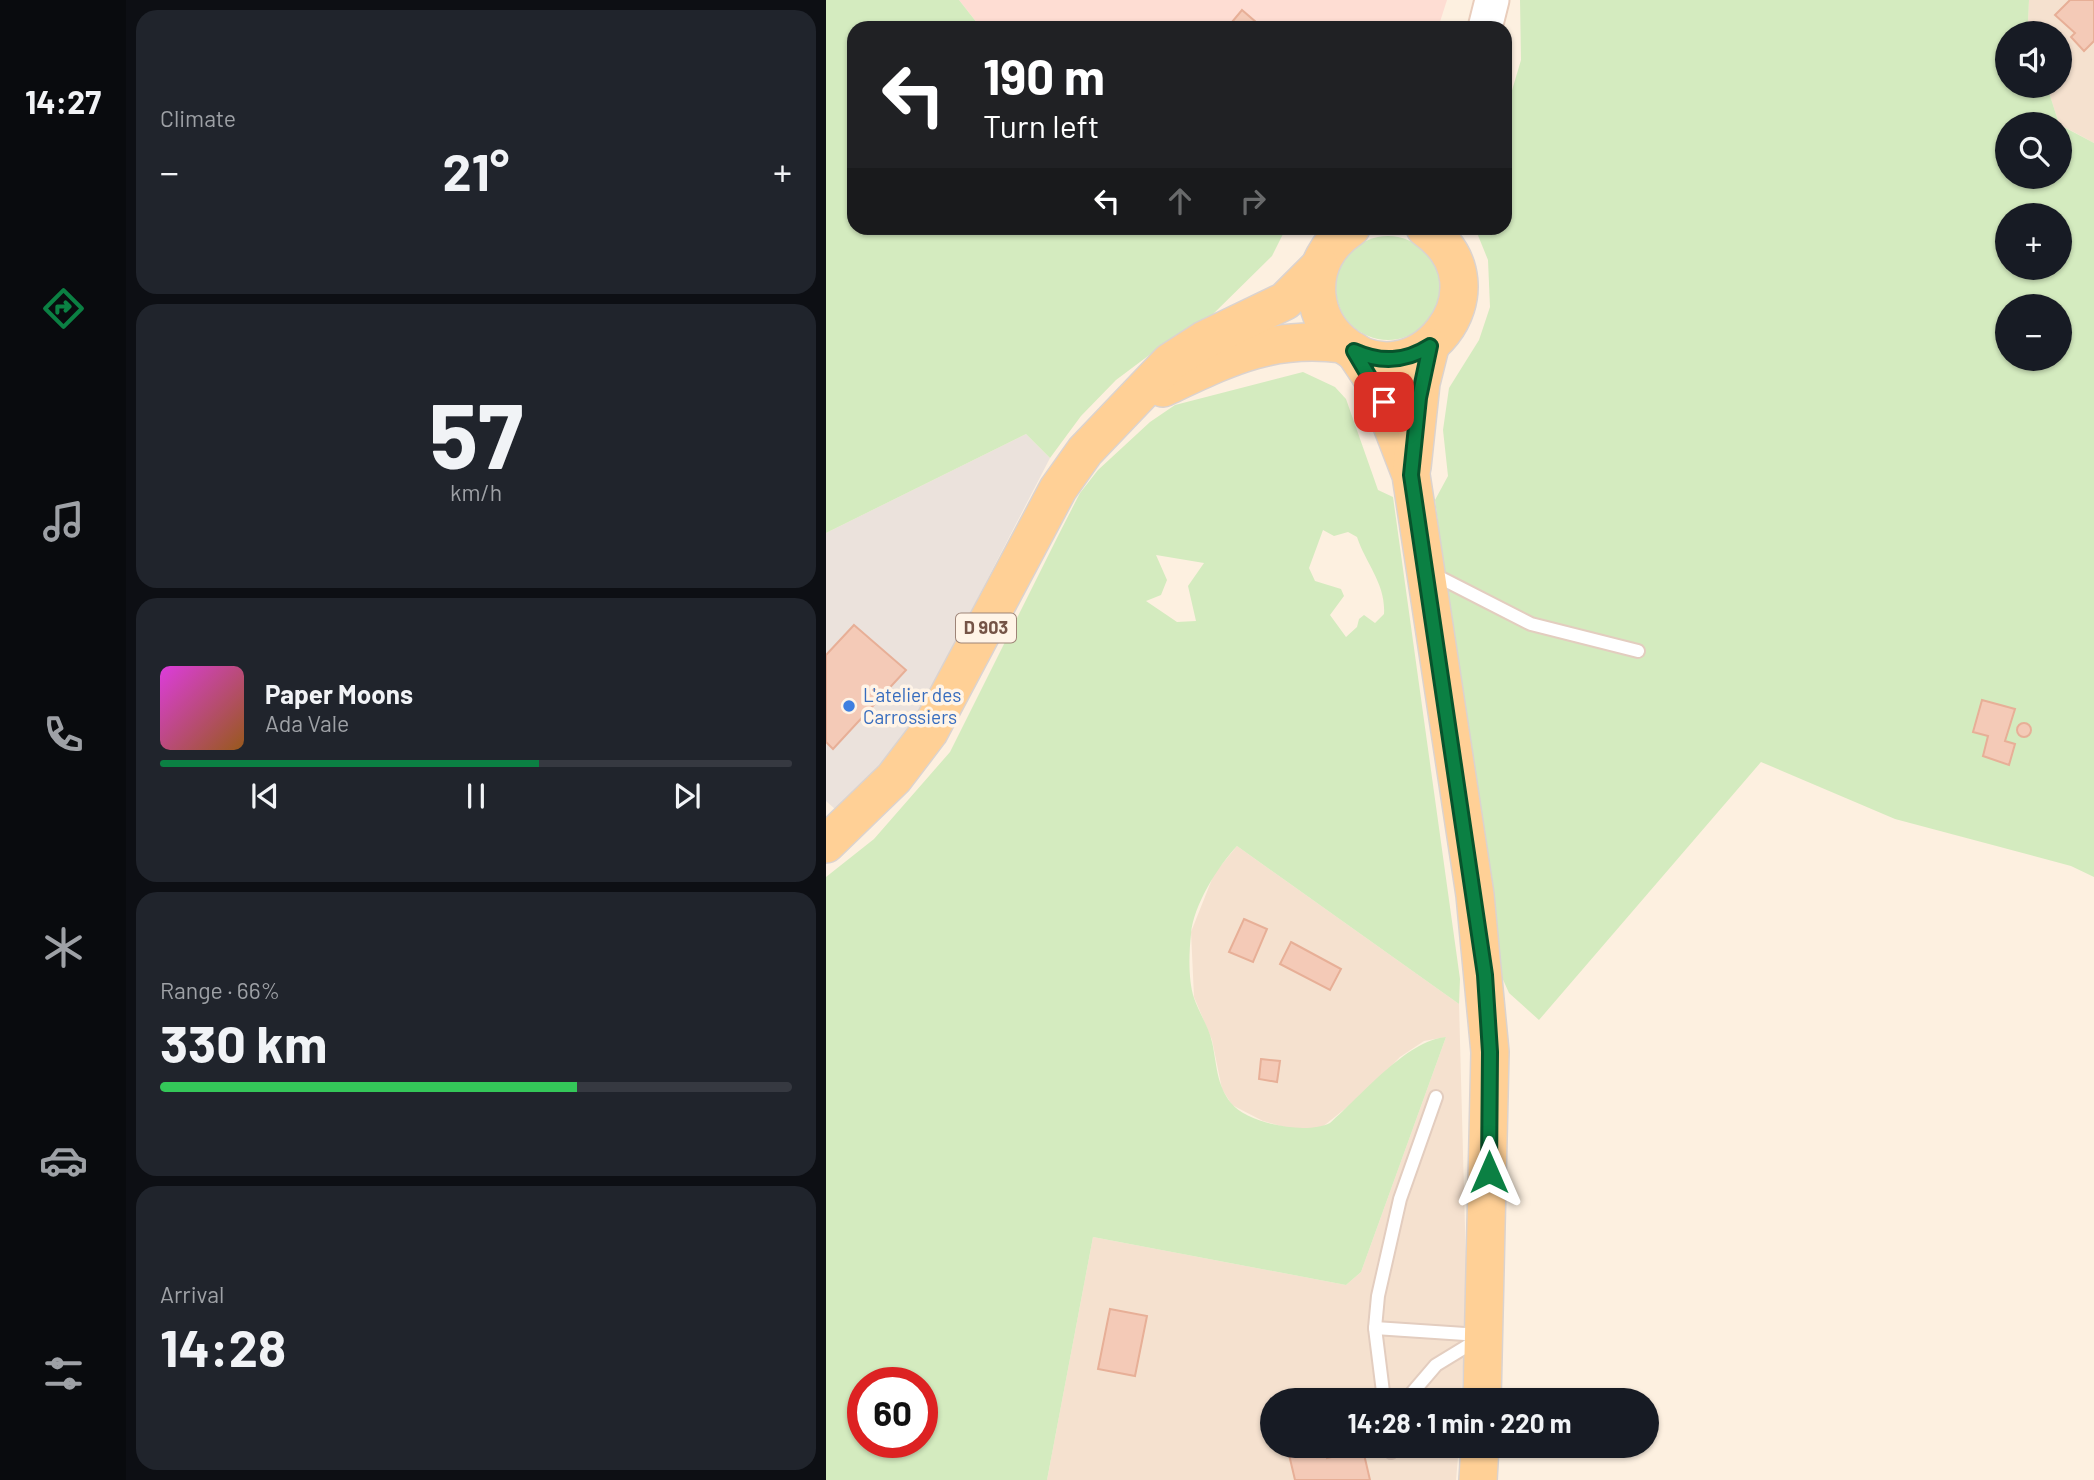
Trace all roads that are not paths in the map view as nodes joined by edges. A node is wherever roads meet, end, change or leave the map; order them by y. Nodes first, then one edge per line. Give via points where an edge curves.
1 (1492, 0) edge
2 (1487, 21) edge
3 (1342, 235) edge
4 (1439, 235) edge
5 (1320, 266) junction
6 (1430, 346) junction
7 (1348, 347) junction
8 (1134, 402) junction
9 (1411, 475) junction
10 (1425, 570) junction
11 (1637, 652) dead end
12 (826, 844) edge
13 (1436, 1097) dead end
14 (1375, 1328) junction
15 (1484, 1336) junction
16 (1382, 1388) edge
17 (1416, 1388) edge
18 (1482, 1388) edge
19 (1479, 1458) edge
20 (1478, 1480) edge

1 - 2 main road
3 - 5 main road
4 - 6 main road via 1456,266 1459,299 1446,331
5 - 7 main road via 1319,308 1332,334
5 - 8 main road, D 903 via 1276,307 1170,362
6 - 7 main road via 1393,360
6 - 9 main road
7 - 8 main road, D 903 via 1302,340 1278,343 1216,364
7 - 9 main road via 1376,384
8 - 12 main road, D 903 via 1085,451 1058,489 929,732 894,778
9 - 10 main road
10 - 11 lane via 1531,624
10 - 15 main road via 1485,975 1490,1052
13 - 14 lane via 1400,1199
14 - 15 lane
14 - 16 lane
15 - 17 lane via 1436,1365
15 - 18 main road
19 - 20 main road

